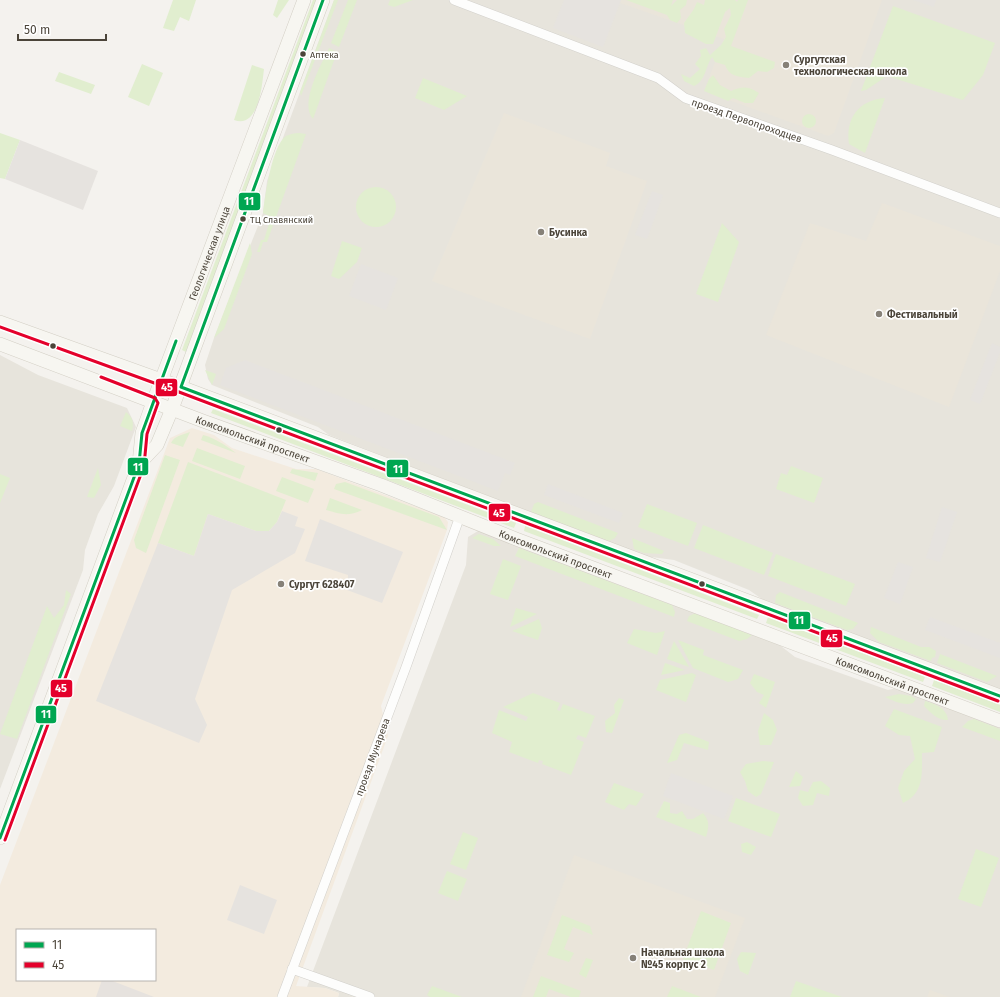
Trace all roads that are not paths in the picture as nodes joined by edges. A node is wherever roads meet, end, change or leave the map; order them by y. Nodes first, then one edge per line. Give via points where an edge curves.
1 (304, 0) edge
2 (323, 0) edge
3 (454, 0) edge
4 (1000, 213) edge
5 (0, 322) edge
6 (0, 344) edge
7 (162, 379) junction
8 (181, 387) junction
9 (153, 402) junction
10 (172, 410) junction
11 (139, 464) junction
12 (460, 516) junction
13 (1000, 696) edge
14 (1000, 721) edge
15 (0, 838) edge
16 (292, 969) junction
17 (282, 997) edge
18 (370, 997) edge

1 - 7 main road, Геологическая улица
2 - 8 main road, Геологическая улица
3 - 4 street, проезд Первопроходцев via 658,78 685,98
5 - 7 main road
6 - 9 main road, Комсомольский проспект
7 - 8 main road
7 - 9 main road, Геологическая улица
8 - 10 main road, Геологическая улица
8 - 13 main road
9 - 10 main road, Комсомольский проспект
9 - 11 main road, Геологическая улица via 142,433
10 - 11 main road, Геологическая улица via 157,445
10 - 12 main road, Комсомольский проспект
11 - 15 main road, Геологическая улица
12 - 14 main road, Комсомольский проспект
12 - 16 street, проезд Мунарева
16 - 17 street, проезд Мунарева
16 - 18 street

